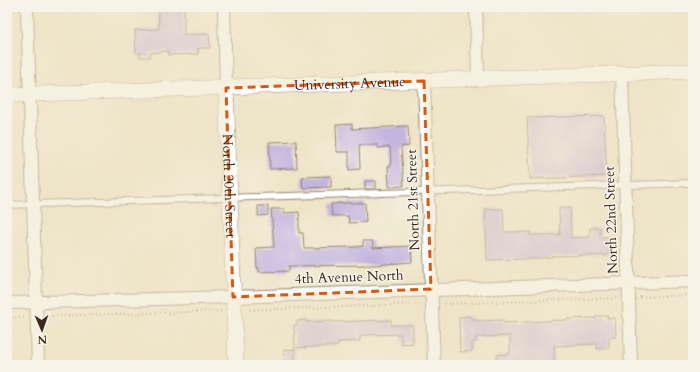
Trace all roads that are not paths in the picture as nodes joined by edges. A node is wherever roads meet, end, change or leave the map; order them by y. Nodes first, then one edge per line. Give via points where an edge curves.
1 (27, 7) edge
2 (224, 7) edge
3 (476, 7) edge
4 (693, 71) edge
5 (622, 74) junction
6 (478, 79) junction
7 (424, 81) junction
8 (226, 88) junction
9 (29, 94) junction
10 (7, 95) edge
11 (693, 183) edge
12 (625, 185) junction
13 (428, 192) junction
14 (230, 198) junction
15 (32, 204) junction
16 (7, 205) edge
17 (693, 281) edge
18 (628, 283) junction
19 (431, 289) junction
20 (36, 302) junction
21 (7, 303) edge
22 (234, 303) junction
23 (38, 365) edge
24 (236, 365) edge
25 (434, 365) edge
26 (630, 365) edge

1 - 9 street
2 - 8 street, North 20th Street
3 - 6 street
4 - 5 street, University Avenue
5 - 6 street, University Avenue
5 - 12 street, North 22nd Street
6 - 7 street, University Avenue
7 - 8 street, University Avenue
7 - 13 street, North 21st Street
8 - 9 street, University Avenue
8 - 14 street, North 20th Street
9 - 10 street, University Avenue
9 - 15 street
11 - 12 lane
12 - 13 lane
12 - 18 street, North 22nd Street
13 - 14 lane
13 - 19 street, North 21st Street
14 - 15 lane
14 - 22 street, North 20th Street
15 - 16 lane
15 - 20 street
17 - 18 street, 4th Avenue North
18 - 19 street, 4th Avenue North
18 - 26 street, North 22nd Street
19 - 22 street, 4th Avenue North
19 - 25 street, North 21st Street
20 - 21 street, 4th Avenue North
20 - 22 street, 4th Avenue North
20 - 23 street
22 - 24 street, North 20th Street

